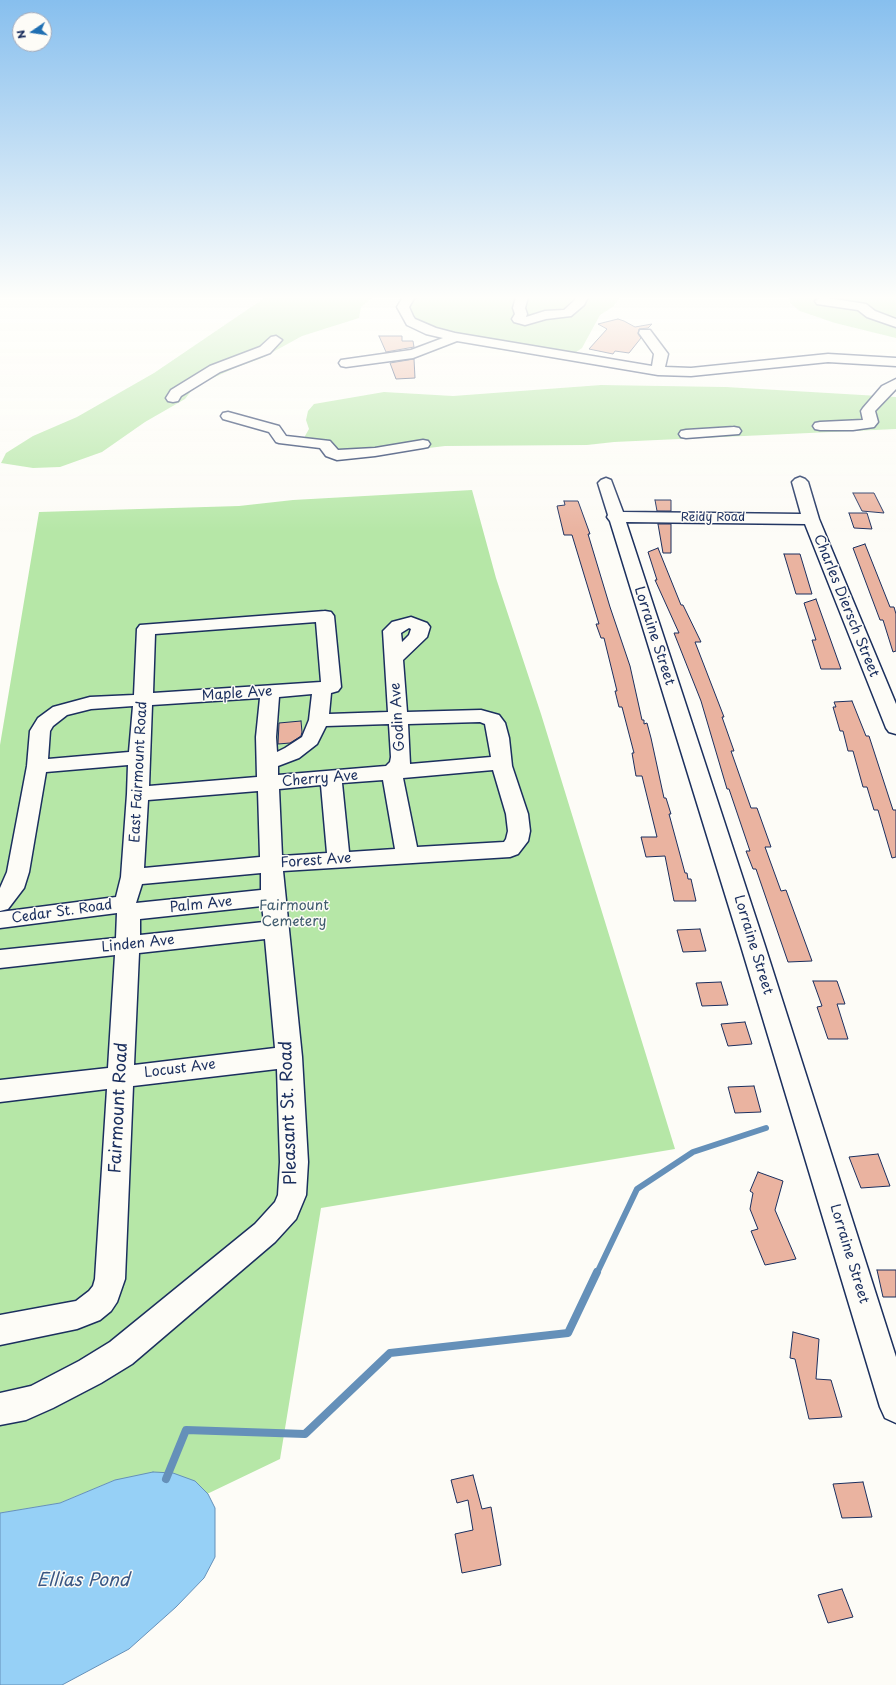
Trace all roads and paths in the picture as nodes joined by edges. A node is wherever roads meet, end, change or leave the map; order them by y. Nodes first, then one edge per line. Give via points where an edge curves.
1 (204, 376) edge
2 (896, 383) edge
3 (173, 398) dead end
4 (228, 416) dead end
5 (820, 426) dead end
6 (734, 431) dead end
7 (686, 434) dead end
8 (422, 444) dead end
9 (800, 482) dead end
10 (606, 483) dead end
11 (615, 517) junction
12 (811, 519) junction
13 (394, 659) dead end
14 (326, 687) junction
15 (270, 691) junction
16 (143, 700) junction
17 (398, 718) junction
18 (319, 720) junction
19 (896, 728) edge
20 (139, 758) junction
21 (501, 763) junction
22 (37, 766) junction
23 (392, 772) junction
24 (268, 773) junction
25 (331, 778) junction
26 (138, 794) junction
27 (407, 856) junction
28 (339, 860) junction
29 (272, 864) junction
30 (132, 878) junction
31 (273, 897) junction
32 (0, 903) edge
33 (126, 908) junction
34 (0, 921) edge
35 (277, 929) junction
36 (126, 946) junction
37 (0, 959) edge
38 (289, 1057) junction
39 (121, 1076) junction
40 (0, 1091) edge
41 (0, 1330) edge
42 (896, 1407) edge
43 (0, 1409) edge

1 - 3 street via 176,393
2 - 5 street via 887,389 868,411 869,424
4 - 8 street via 274,429 284,440 325,444 336,456
6 - 7 street
9 - 12 street, Charles Diersch Street
10 - 11 street, Lorraine Street
11 - 12 street, Reidy Road
11 - 42 street, Lorraine Street via 753,946
12 - 19 street, Charles Diersch Street
13 - 17 street, Godin Ave
14 - 15 street, Maple Ave
14 - 16 street, East Fairmount Road via 325,616 146,629
14 - 18 street
15 - 16 street, Maple Ave
15 - 24 street, Pleasant St. Road via 269,721 266,729
16 - 20 street, East Fairmount Road
16 - 22 street, Maple Ave via 90,703 53,715 40,731
17 - 18 street
17 - 21 street via 481,716 492,719 495,723
17 - 23 street, Godin Ave via 401,757 400,764
18 - 24 street via 310,740
20 - 22 street
20 - 26 street, East Fairmount Road
21 - 23 street, Cherry Ave
21 - 27 street, Forest Ave via 517,814 519,831 514,846 500,850
22 - 32 street, Maple Ave via 18,872 13,888
23 - 25 street, Cherry Ave
23 - 27 street
24 - 25 street, Cherry Ave
24 - 26 street, Cherry Ave
24 - 29 street, Pleasant St. Road
25 - 28 street
26 - 30 street, East Fairmount Road
27 - 28 street, Forest Ave
28 - 29 street, Forest Ave
29 - 30 street, Forest Ave
29 - 31 street, Pleasant St. Road
30 - 33 street, East Fairmount Road
31 - 33 street, Palm Ave
31 - 35 street, Pleasant St. Road
33 - 34 street, Cedar St. Road
33 - 36 street, Fairmount Road
35 - 36 street, Linden Ave
35 - 38 street, Pleasant St. Road
36 - 37 street, Linden Ave
36 - 39 street, Fairmount Road
38 - 39 street, Locust Ave
38 - 43 street, Pleasant St. Road via 294,1174 292,1195 286,1210 265,1233 121,1353 42,1397 26,1404
39 - 40 street, Locust Ave
39 - 41 street, Fairmount Road via 110,1279 106,1292 89,1310 77,1315

